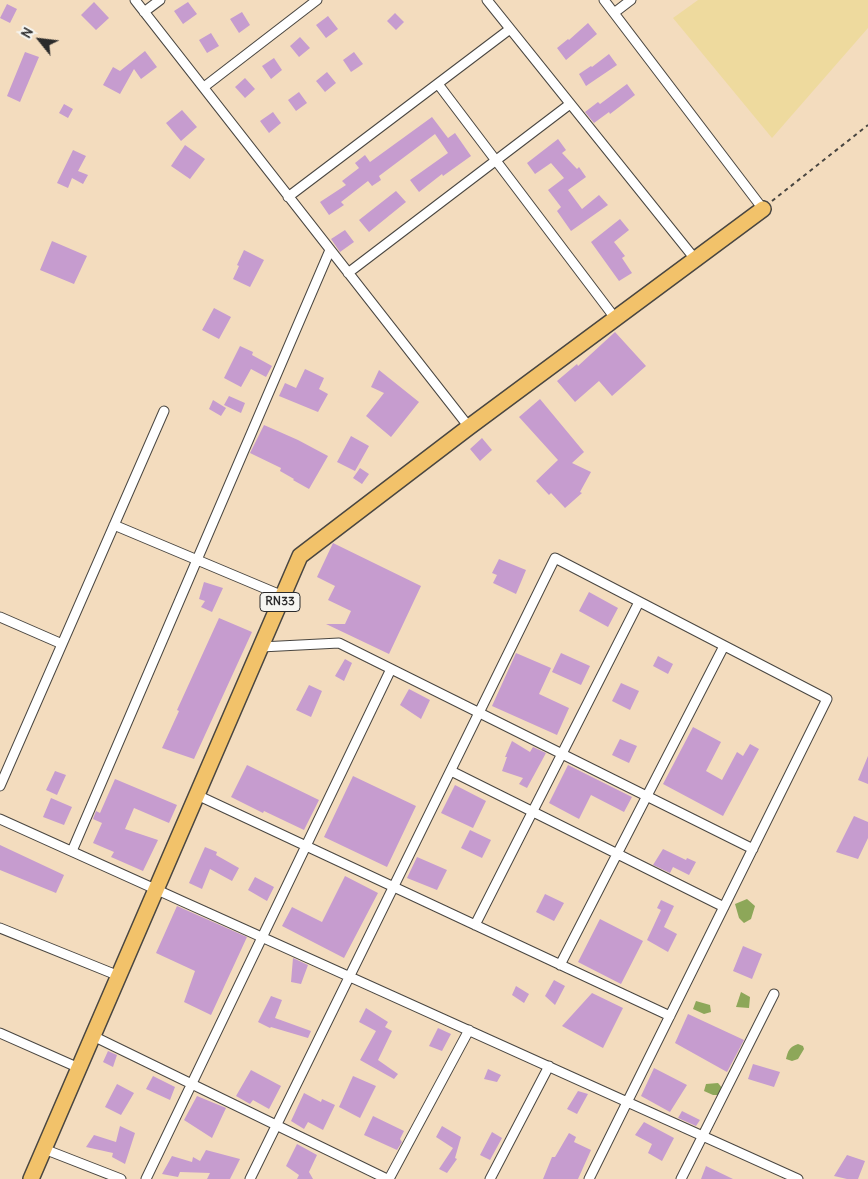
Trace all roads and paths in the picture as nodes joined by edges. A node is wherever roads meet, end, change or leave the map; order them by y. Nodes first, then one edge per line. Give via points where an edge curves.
1 (135, 0) edge
2 (160, 0) edge
3 (317, 0) edge
4 (487, 0) edge
5 (604, 0) edge
6 (631, 0) edge
7 (144, 12) junction
8 (614, 13) junction
9 (510, 29) junction
10 (438, 84) junction
11 (204, 88) junction
12 (570, 104) junction
13 (868, 125) edge
14 (496, 161) junction
15 (288, 196) junction
16 (763, 209) junction
17 (330, 250) junction
18 (695, 259) junction
19 (348, 273) junction
20 (615, 318) junction
21 (164, 411) dead end
22 (469, 427) junction
23 (114, 525) junction
24 (197, 560) junction
25 (282, 596) junction
26 (639, 602) junction
27 (0, 617) edge
28 (62, 644) junction
29 (724, 646) junction
30 (261, 647) junction
31 (391, 669) junction
32 (480, 713) junction
33 (562, 754) junction
34 (451, 771) junction
35 (0, 786) edge
36 (197, 795) junction
37 (647, 796) junction
38 (533, 812) junction
39 (0, 819) edge
40 (306, 846) junction
41 (753, 849) junction
42 (72, 851) junction
43 (617, 854) junction
44 (394, 887) junction
45 (157, 890) junction
46 (724, 907) junction
47 (475, 926) junction
48 (0, 928) edge
49 (262, 937) junction
50 (560, 965) junction
51 (119, 976) junction
52 (350, 977) junction
53 (774, 994) dead end
54 (670, 1016) junction
55 (469, 1030) junction
56 (0, 1033) edge
57 (93, 1036) junction
58 (549, 1066) junction
59 (79, 1068) junction
60 (192, 1084) junction
61 (628, 1102) junction
62 (277, 1125) junction
63 (702, 1136) junction
64 (44, 1149) junction
65 (778, 1170) junction
66 (31, 1179) edge
67 (121, 1179) edge
68 (146, 1179) edge
69 (250, 1179) edge
70 (388, 1179) edge
71 (490, 1179) edge
72 (590, 1179) edge
73 (681, 1179) edge
74 (774, 1179) edge
75 (798, 1179) edge

1 - 7 street
2 - 7 street
3 - 11 street
4 - 9 street
5 - 8 street
6 - 8 street
7 - 11 street
8 - 16 street
9 - 10 street
9 - 12 street
10 - 14 street
10 - 15 street
11 - 15 street
12 - 14 street
12 - 18 street
13 - 16 path
14 - 19 street
14 - 20 street
15 - 17 street
16 - 18 main road, RN33
17 - 19 street
17 - 24 street
18 - 20 main road, RN33
19 - 22 street
20 - 22 main road, RN33
21 - 23 street
22 - 25 main road, RN33 via 300,556
23 - 24 street
23 - 28 street
24 - 25 street
24 - 42 street
25 - 30 main road, RN33
26 - 29 street
26 - 32 street via 556,558
26 - 33 street
27 - 28 street
28 - 35 street
29 - 37 street
29 - 41 street via 827,699
30 - 31 street via 340,643
30 - 36 main road, RN33
31 - 32 street
31 - 40 street
32 - 33 street
32 - 34 street
33 - 37 street
33 - 38 street
34 - 38 street
34 - 44 street
36 - 40 street
36 - 45 main road, RN33
37 - 41 street
37 - 43 street
38 - 43 street
38 - 47 street
39 - 42 street
40 - 44 street
40 - 49 street
41 - 46 street
42 - 45 street
43 - 46 street
43 - 50 street
44 - 47 street
44 - 52 street
45 - 49 street
45 - 51 main road, RN33
46 - 54 street
47 - 50 street
48 - 51 street
49 - 52 street
49 - 60 street
50 - 54 street
51 - 57 main road, RN33
52 - 55 street
52 - 62 street
53 - 63 street
54 - 61 street
55 - 58 street
55 - 70 street
56 - 59 street
57 - 59 main road, RN33
57 - 60 street
58 - 61 street
58 - 71 street
59 - 64 main road, RN33
60 - 62 street
60 - 68 street
61 - 63 street
61 - 72 street
62 - 69 street
62 - 70 street
63 - 65 street
63 - 73 street
64 - 66 main road, RN33
64 - 67 street
65 - 74 street
65 - 75 street

